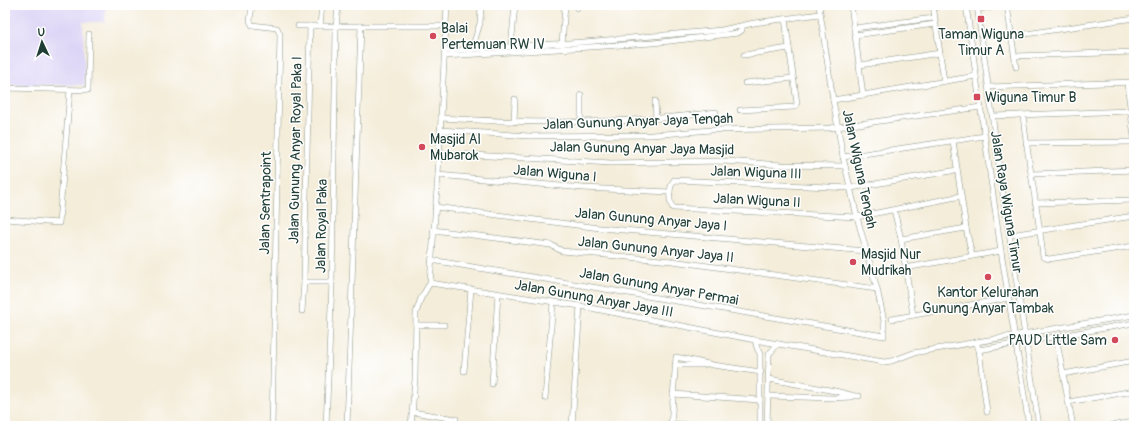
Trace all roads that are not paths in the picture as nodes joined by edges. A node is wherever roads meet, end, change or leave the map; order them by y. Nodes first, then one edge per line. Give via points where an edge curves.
1 (252, 5) edge
2 (322, 5) edge
3 (338, 5) edge
4 (448, 5) edge
5 (481, 5) edge
6 (515, 5) edge
7 (565, 5) edge
8 (819, 5) edge
9 (850, 5) edge
10 (933, 5) edge
11 (966, 5) edge
12 (1008, 5) edge
13 (977, 7) edge
14 (820, 14) junction
15 (934, 18) junction
16 (1134, 18) edge
17 (785, 19) junction
18 (936, 24) junction
19 (298, 26) dead end
20 (310, 26) junction
21 (320, 26) junction
22 (336, 26) junction
23 (361, 26) junction
24 (446, 26) junction
25 (742, 26) junction
26 (854, 28) junction
27 (89, 34) dead end
28 (855, 35) junction
29 (1012, 36) junction
30 (562, 44) junction
31 (511, 47) junction
32 (789, 48) junction
33 (472, 49) junction
34 (1134, 52) edge
35 (445, 53) junction
36 (940, 53) junction
37 (744, 54) dead end
38 (1015, 56) junction
39 (860, 65) junction
40 (1016, 67) dead end
41 (976, 76) junction
42 (793, 78) junction
43 (944, 81) junction
44 (1134, 82) edge
45 (745, 83) dead end
46 (1127, 83) junction
47 (989, 87) junction
48 (5, 88) edge
49 (70, 90) junction
50 (581, 95) dead end
51 (864, 95) junction
52 (515, 99) dead end
53 (833, 100) junction
54 (655, 101) dead end
55 (981, 107) junction
56 (740, 110) dead end
57 (1130, 111) junction
58 (716, 112) dead end
59 (1023, 115) junction
60 (992, 116) junction
61 (441, 118) junction
62 (656, 118) junction
63 (514, 122) junction
64 (581, 122) junction
65 (838, 127) junction
66 (440, 130) junction
67 (985, 136) junction
68 (1134, 137) edge
69 (953, 141) junction
70 (1134, 142) edge
71 (1026, 143) junction
72 (439, 153) junction
73 (843, 157) junction
74 (845, 166) junction
75 (957, 170) junction
76 (1134, 170) edge
77 (1030, 174) junction
78 (438, 176) junction
79 (851, 188) junction
80 (670, 192) junction
81 (1003, 194) junction
82 (994, 195) junction
83 (962, 196) junction
84 (1134, 200) edge
85 (1035, 203) junction
86 (435, 207) junction
87 (894, 210) junction
88 (1134, 216) edge
89 (857, 217) junction
90 (5, 219) edge
91 (966, 228) junction
92 (433, 230) junction
93 (1040, 230) junction
94 (1010, 235) junction
95 (901, 239) junction
96 (1134, 246) edge
97 (866, 250) junction
98 (1001, 251) junction
99 (972, 256) junction
100 (431, 260) junction
101 (905, 268) junction
102 (304, 278) junction
103 (332, 282) junction
104 (430, 283) junction
105 (471, 289) junction
106 (877, 289) junction
107 (498, 294) junction
108 (1007, 298) junction
109 (553, 303) junction
110 (580, 306) junction
111 (302, 311) dead end
112 (1134, 314) edge
113 (913, 315) junction
114 (892, 319) dead end
115 (1134, 323) edge
116 (416, 325) junction
117 (444, 325) dead end
118 (1025, 333) junction
119 (1015, 335) junction
120 (883, 336) joint
121 (1056, 337) junction
122 (755, 340) junction
123 (976, 342) junction
124 (1027, 342) junction
125 (778, 344) junction
126 (1016, 344) junction
127 (979, 350) junction
128 (760, 354) junction
129 (769, 354) junction
130 (1134, 361) edge
131 (675, 365) junction
132 (713, 365) junction
133 (464, 371) dead end
134 (761, 372) junction
135 (1063, 374) junction
136 (769, 379) junction
137 (492, 384) dead end
138 (1134, 391) edge
139 (673, 394) junction
140 (768, 396) junction
141 (545, 398) dead end
142 (760, 400) junction
143 (1068, 402) junction
144 (412, 412) junction
145 (988, 412) dead end
146 (456, 418) dead end
147 (1134, 422) edge
148 (572, 425) edge
149 (671, 425) edge
150 (272, 426) edge
151 (326, 426) edge
152 (347, 426) edge
153 (411, 426) edge
154 (709, 426) edge
155 (760, 426) edge
156 (768, 426) edge
157 (1029, 426) edge
158 (1039, 426) edge
159 (1073, 426) edge
160 (1109, 426) edge

1 - 150 street, Jalan Sentrapoint via 252,25 277,28 280,34
2 - 21 street
3 - 22 street, Jalan Royal Paka
4 - 24 street
5 - 33 street via 480,23
6 - 31 street
7 - 30 street
8 - 14 street, Jalan Wiguna Tengah
9 - 26 street
10 - 15 street
11 - 41 street, Jalan Raya Wiguna Timur
12 - 13 street
12 - 29 street
13 - 47 street, Jalan Raya Wiguna Timur
14 - 17 street
14 - 53 street, Jalan Wiguna Tengah
15 - 18 street
15 - 26 street
16 - 29 street
17 - 25 street
17 - 32 street
18 - 28 street
18 - 36 street
19 - 20 street
20 - 21 street
20 - 102 street, Jalan Gunung Anyar Royal Paka I
21 - 22 street
22 - 23 street
22 - 103 street, Jalan Royal Paka
23 - 24 street
23 - 152 street
24 - 35 street
25 - 30 street
25 - 35 street via 738,33 653,43
26 - 28 street
27 - 49 street via 88,90
28 - 39 street
29 - 38 street
30 - 31 street
31 - 33 street
32 - 37 street
32 - 42 street
33 - 35 street
34 - 38 street
35 - 61 street
36 - 39 street
36 - 43 street
38 - 40 street
39 - 51 street
41 - 43 street
41 - 55 street, Jalan Raya Wiguna Timur
42 - 45 street
42 - 56 street via 797,103 795,107
43 - 51 street
44 - 46 street
46 - 47 street
46 - 57 street
47 - 60 street, Jalan Raya Wiguna Timur
48 - 49 street
49 - 90 street via 59,224
50 - 64 street
51 - 53 street
52 - 63 street
53 - 65 street, Jalan Wiguna Tengah
54 - 62 street
55 - 65 street, Jalan Gunung Anyar Jaya Tengah
55 - 67 street, Jalan Raya Wiguna Timur
57 - 59 street
57 - 68 street
58 - 62 street
59 - 60 street
59 - 71 street
60 - 81 street, Jalan Raya Wiguna Timur
61 - 63 street
61 - 66 street
62 - 64 street
63 - 64 street
65 - 66 street, Jalan Gunung Anyar Jaya Tengah via 711,130 652,135 536,136
65 - 73 street, Jalan Wiguna Tengah
66 - 72 street
67 - 69 street
67 - 82 street, Jalan Raya Wiguna Timur
69 - 73 street
69 - 75 street
70 - 71 street
71 - 77 street
72 - 74 street, Jalan Gunung Anyar Jaya Masjid via 612,163 724,161
72 - 78 street
73 - 74 street, Jalan Wiguna Tengah
74 - 79 street, Jalan Wiguna Tengah
75 - 79 street
75 - 83 street
76 - 77 street
77 - 85 street
78 - 80 street, Jalan Wiguna I
78 - 86 street
79 - 80 street, Jalan Wiguna III via 674,180
79 - 89 street, Jalan Wiguna Tengah
80 - 89 street, Jalan Wiguna II via 673,208
81 - 82 street
81 - 94 street, Jalan Raya Wiguna Timur
82 - 98 street, Jalan Raya Wiguna Timur
83 - 87 street
83 - 91 street
84 - 85 street
85 - 93 street
86 - 92 street
86 - 97 street, Jalan Gunung Anyar Jaya I via 600,228
87 - 89 street
87 - 95 street
88 - 93 street
89 - 97 street, Jalan Wiguna Tengah
91 - 95 street
91 - 99 street
92 - 100 street
92 - 106 street, Jalan Gunung Anyar Jaya II via 551,245 562,252 672,261
93 - 94 street
93 - 96 street via 1043,257 1046,258
94 - 118 street, Jalan Raya Wiguna Timur
95 - 101 street
97 - 106 street, Jalan Wiguna Tengah
98 - 99 street
98 - 108 street, Jalan Raya Wiguna Timur
99 - 101 street
100 - 104 street
100 - 120 street, Jalan Gunung Anyar Permai
101 - 113 street
102 - 103 street
102 - 111 street, Jalan Gunung Anyar Royal Paka I
103 - 151 street, Jalan Royal Paka
104 - 105 street, Jalan Gunung Anyar Jaya III
104 - 116 street via 421,298
105 - 107 street, Jalan Gunung Anyar Jaya III
105 - 133 street
106 - 120 street, Jalan Wiguna Tengah via 884,321
107 - 109 street, Jalan Gunung Anyar Jaya III
107 - 137 street
108 - 113 street
108 - 119 street, Jalan Raya Wiguna Timur
109 - 110 street, Jalan Gunung Anyar Jaya III
109 - 141 street
110 - 122 street, Jalan Gunung Anyar Jaya III
110 - 148 street
112 - 118 street, Jalan Gunung Anyar Jaya III
113 - 114 street
115 - 121 street
116 - 117 street
116 - 144 street
118 - 119 street, Jalan Gunung Anyar Jaya III
118 - 124 street, Jalan Raya Wiguna Timur
119 - 123 street, Jalan Gunung Anyar Jaya III
119 - 126 street, Jalan Raya Wiguna Timur
121 - 124 street
121 - 135 street
122 - 125 street, Jalan Gunung Anyar Jaya III
122 - 128 street
123 - 125 street, Jalan Gunung Anyar Jaya III via 913,353 884,362
123 - 127 street
124 - 126 street
124 - 158 street, Jalan Raya Wiguna Timur
125 - 129 street
126 - 127 street
126 - 157 street, Jalan Raya Wiguna Timur
127 - 145 street
128 - 129 street
128 - 134 street
129 - 136 street
130 - 135 street
131 - 132 street
131 - 132 street via 676,357
131 - 139 street
132 - 134 street
134 - 142 street
135 - 143 street
136 - 140 street
136 - 140 street via 857,396
138 - 143 street
139 - 142 street
139 - 149 street
140 - 156 street
142 - 155 street
143 - 159 street
144 - 146 street
144 - 153 street
147 - 160 street
149 - 154 street

